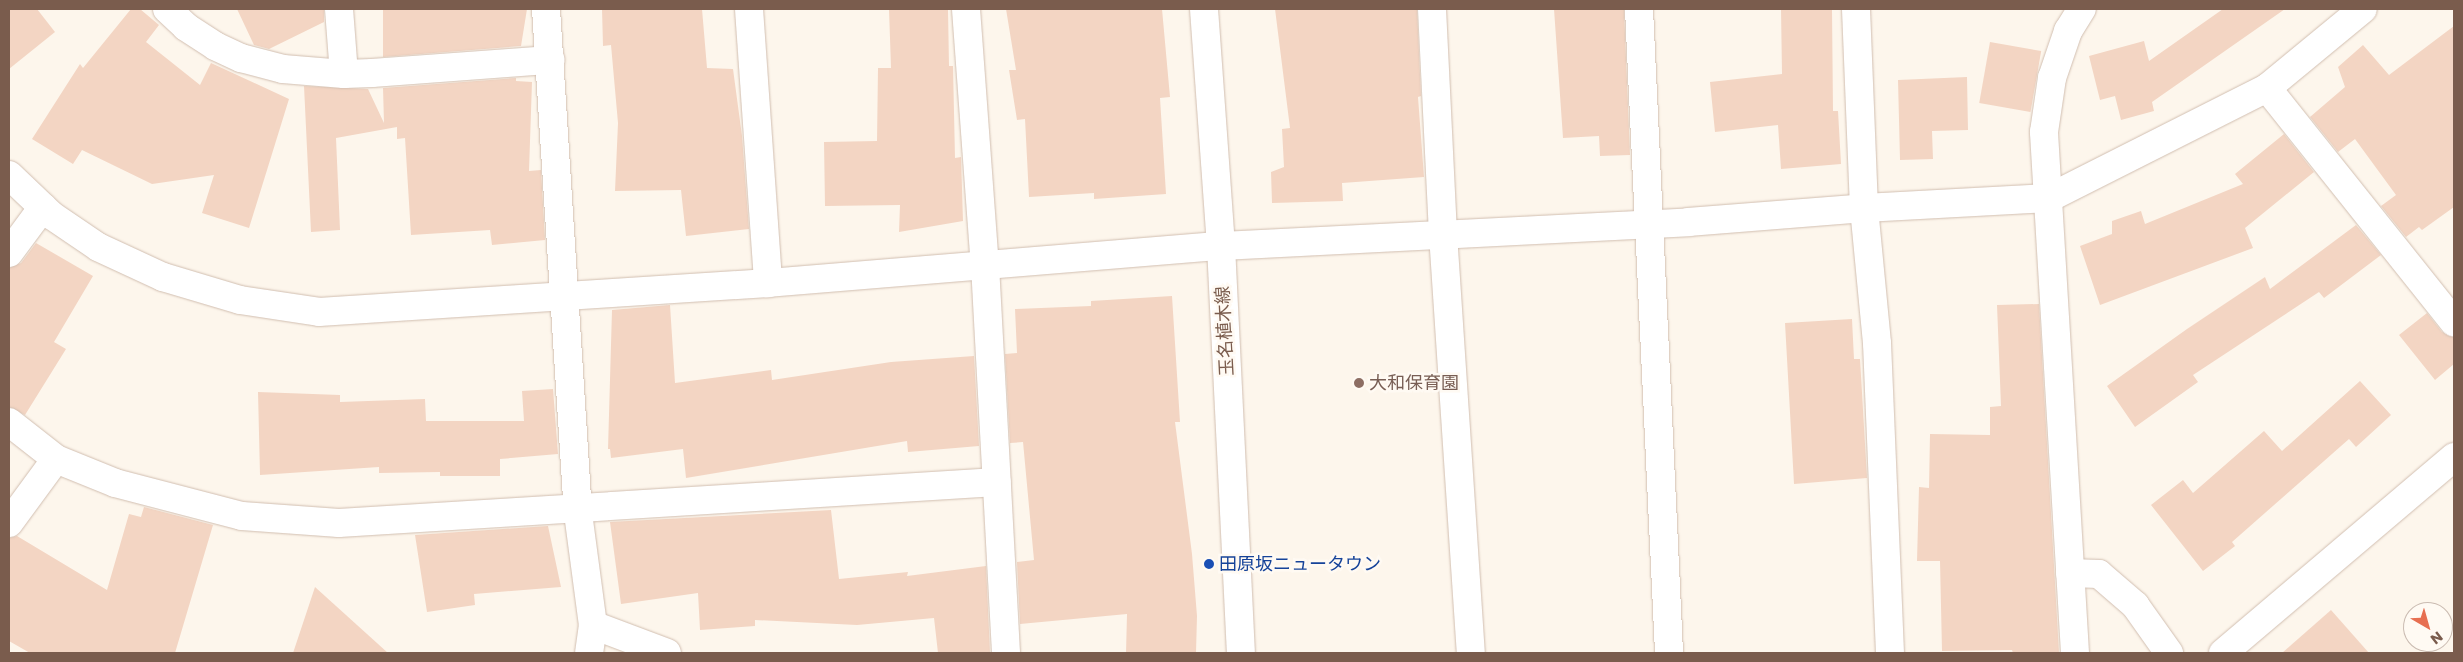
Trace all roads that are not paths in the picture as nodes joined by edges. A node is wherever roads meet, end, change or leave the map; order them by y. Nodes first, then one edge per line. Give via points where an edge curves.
1 (167, 9) edge
2 (340, 9) edge
3 (546, 9) edge
4 (749, 9) edge
5 (966, 9) edge
6 (1204, 9) edge
7 (1432, 9) edge
8 (1639, 9) edge
9 (1856, 9) edge
10 (2082, 9) edge
11 (2363, 9) edge
12 (551, 60) junction
13 (344, 74) junction
14 (2266, 88) junction
15 (9, 175) edge
16 (2049, 198) junction
17 (43, 208) junction
18 (1864, 208) junction
19 (1651, 223) junction
20 (1443, 234) junction
21 (1221, 246) junction
22 (9, 253) edge
23 (985, 265) junction
24 (768, 283) junction
25 (563, 296) junction
26 (2454, 322) edge
27 (9, 422) edge
28 (2454, 457) edge
29 (56, 459) junction
30 (997, 482) junction
31 (578, 508) junction
32 (9, 523) edge
33 (2070, 573) junction
34 (593, 625) junction
35 (589, 653) edge
36 (668, 653) edge
37 (1006, 653) edge
38 (1241, 653) edge
39 (1471, 653) edge
40 (1669, 653) edge
41 (1890, 653) edge
42 (2076, 653) edge
43 (2169, 653) edge
44 (2222, 653) edge

1 - 13 street via 198,36 242,58 283,69
2 - 13 street
3 - 12 street
4 - 24 street
5 - 23 street
6 - 21 street, 玉名植木線
7 - 20 street
8 - 19 street
9 - 18 street
10 - 16 street via 2068,30 2052,78 2044,132
11 - 14 street
12 - 13 street
12 - 25 street
14 - 16 street
14 - 26 street
15 - 17 street
16 - 18 street
16 - 33 street via 2052,297
17 - 22 street
17 - 25 street via 98,247 163,277 240,300 320,312
18 - 19 street
18 - 41 street via 1877,343
19 - 20 street
19 - 40 street
20 - 21 street
20 - 39 street
21 - 23 street
21 - 38 street, 玉名植木線
23 - 24 street
23 - 30 street
24 - 25 street
25 - 31 street
27 - 29 street
28 - 44 street
29 - 31 street via 115,482 242,516 339,522
29 - 32 street
30 - 31 street
30 - 37 street
31 - 34 street
33 - 42 street
33 - 43 street via 2099,574 2135,605
34 - 35 street
34 - 36 street

